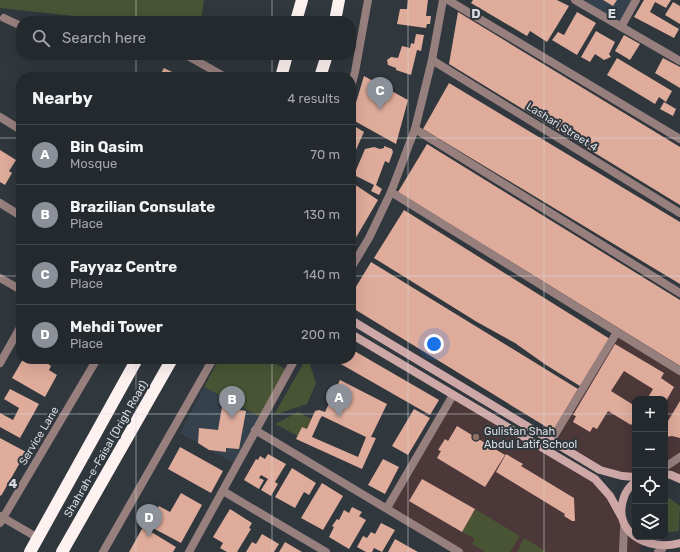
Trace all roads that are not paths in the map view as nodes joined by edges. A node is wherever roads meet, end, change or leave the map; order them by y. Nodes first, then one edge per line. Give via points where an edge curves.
1 (302, 0) edge
2 (339, 0) edge
3 (368, 0) edge
4 (443, 0) edge
5 (448, 0) edge
6 (575, 0) edge
7 (636, 0) edge
8 (297, 16) edge
9 (336, 16) edge
10 (4, 18) dead end
11 (16, 24) edge
12 (621, 27) junction
13 (195, 60) edge
14 (286, 60) edge
15 (325, 60) edge
16 (432, 60) junction
17 (680, 61) edge
18 (216, 72) edge
19 (282, 72) edge
20 (322, 72) edge
21 (355, 72) edge
22 (0, 117) edge
23 (16, 127) edge
24 (414, 129) junction
25 (680, 139) edge
26 (391, 192) junction
27 (0, 203) edge
28 (680, 212) edge
29 (16, 213) edge
30 (356, 260) edge
31 (0, 278) edge
32 (16, 287) edge
33 (680, 293) edge
34 (356, 323) edge
35 (617, 332) junction
36 (16, 334) edge
37 (356, 337) edge
38 (1, 360) edge
39 (94, 364) edge
40 (134, 364) edge
41 (169, 364) edge
42 (210, 364) edge
43 (292, 364) edge
44 (680, 371) edge
45 (453, 395) junction
46 (255, 430) junction
47 (551, 441) junction
48 (680, 457) edge
49 (668, 465) edge
50 (668, 474) edge
51 (632, 476) edge
52 (680, 479) edge
53 (632, 485) edge
54 (224, 490) junction
55 (387, 508) junction
56 (621, 516) junction
57 (1, 519) edge
58 (624, 528) junction
59 (38, 538) junction
60 (680, 543) edge
61 (660, 551) edge
62 (30, 552) edge
63 (62, 552) edge
64 (103, 552) edge
65 (190, 552) edge
66 (326, 552) edge
67 (460, 552) edge
68 (623, 552) edge

1 - 8 highway
2 - 9 highway
3 - 21 street
4 - 16 street
5 - 25 street
6 - 12 street
7 - 12 street
10 - 11 street
12 - 17 street
13 - 18 street
14 - 19 highway
15 - 20 highway
16 - 24 street
16 - 28 street, Lashari Street 4
22 - 23 street
24 - 26 street
24 - 33 street
26 - 30 street
26 - 35 street
27 - 29 street
31 - 32 street
34 - 47 street
35 - 44 street
35 - 47 street
36 - 38 street
37 - 45 street
39 - 57 street, Service Lane
40 - 59 highway, Shahrah-e-Faisal (Drigh Road)
41 - 63 highway, Shahrah-e-Faisal (Drigh Road)
42 - 64 street
43 - 46 street
45 - 55 street
45 - 56 street via 595,479 610,496
46 - 54 street
46 - 55 street
47 - 51 street via 600,470
48 - 49 street
50 - 52 street
53 - 56 street via 622,504
54 - 65 street
54 - 66 street
55 - 67 street
56 - 58 street
57 - 59 street
58 - 61 street via 642,546
58 - 68 street
59 - 62 highway, Shahrah-e-Faisal (Drigh Road)
60 - 61 street

